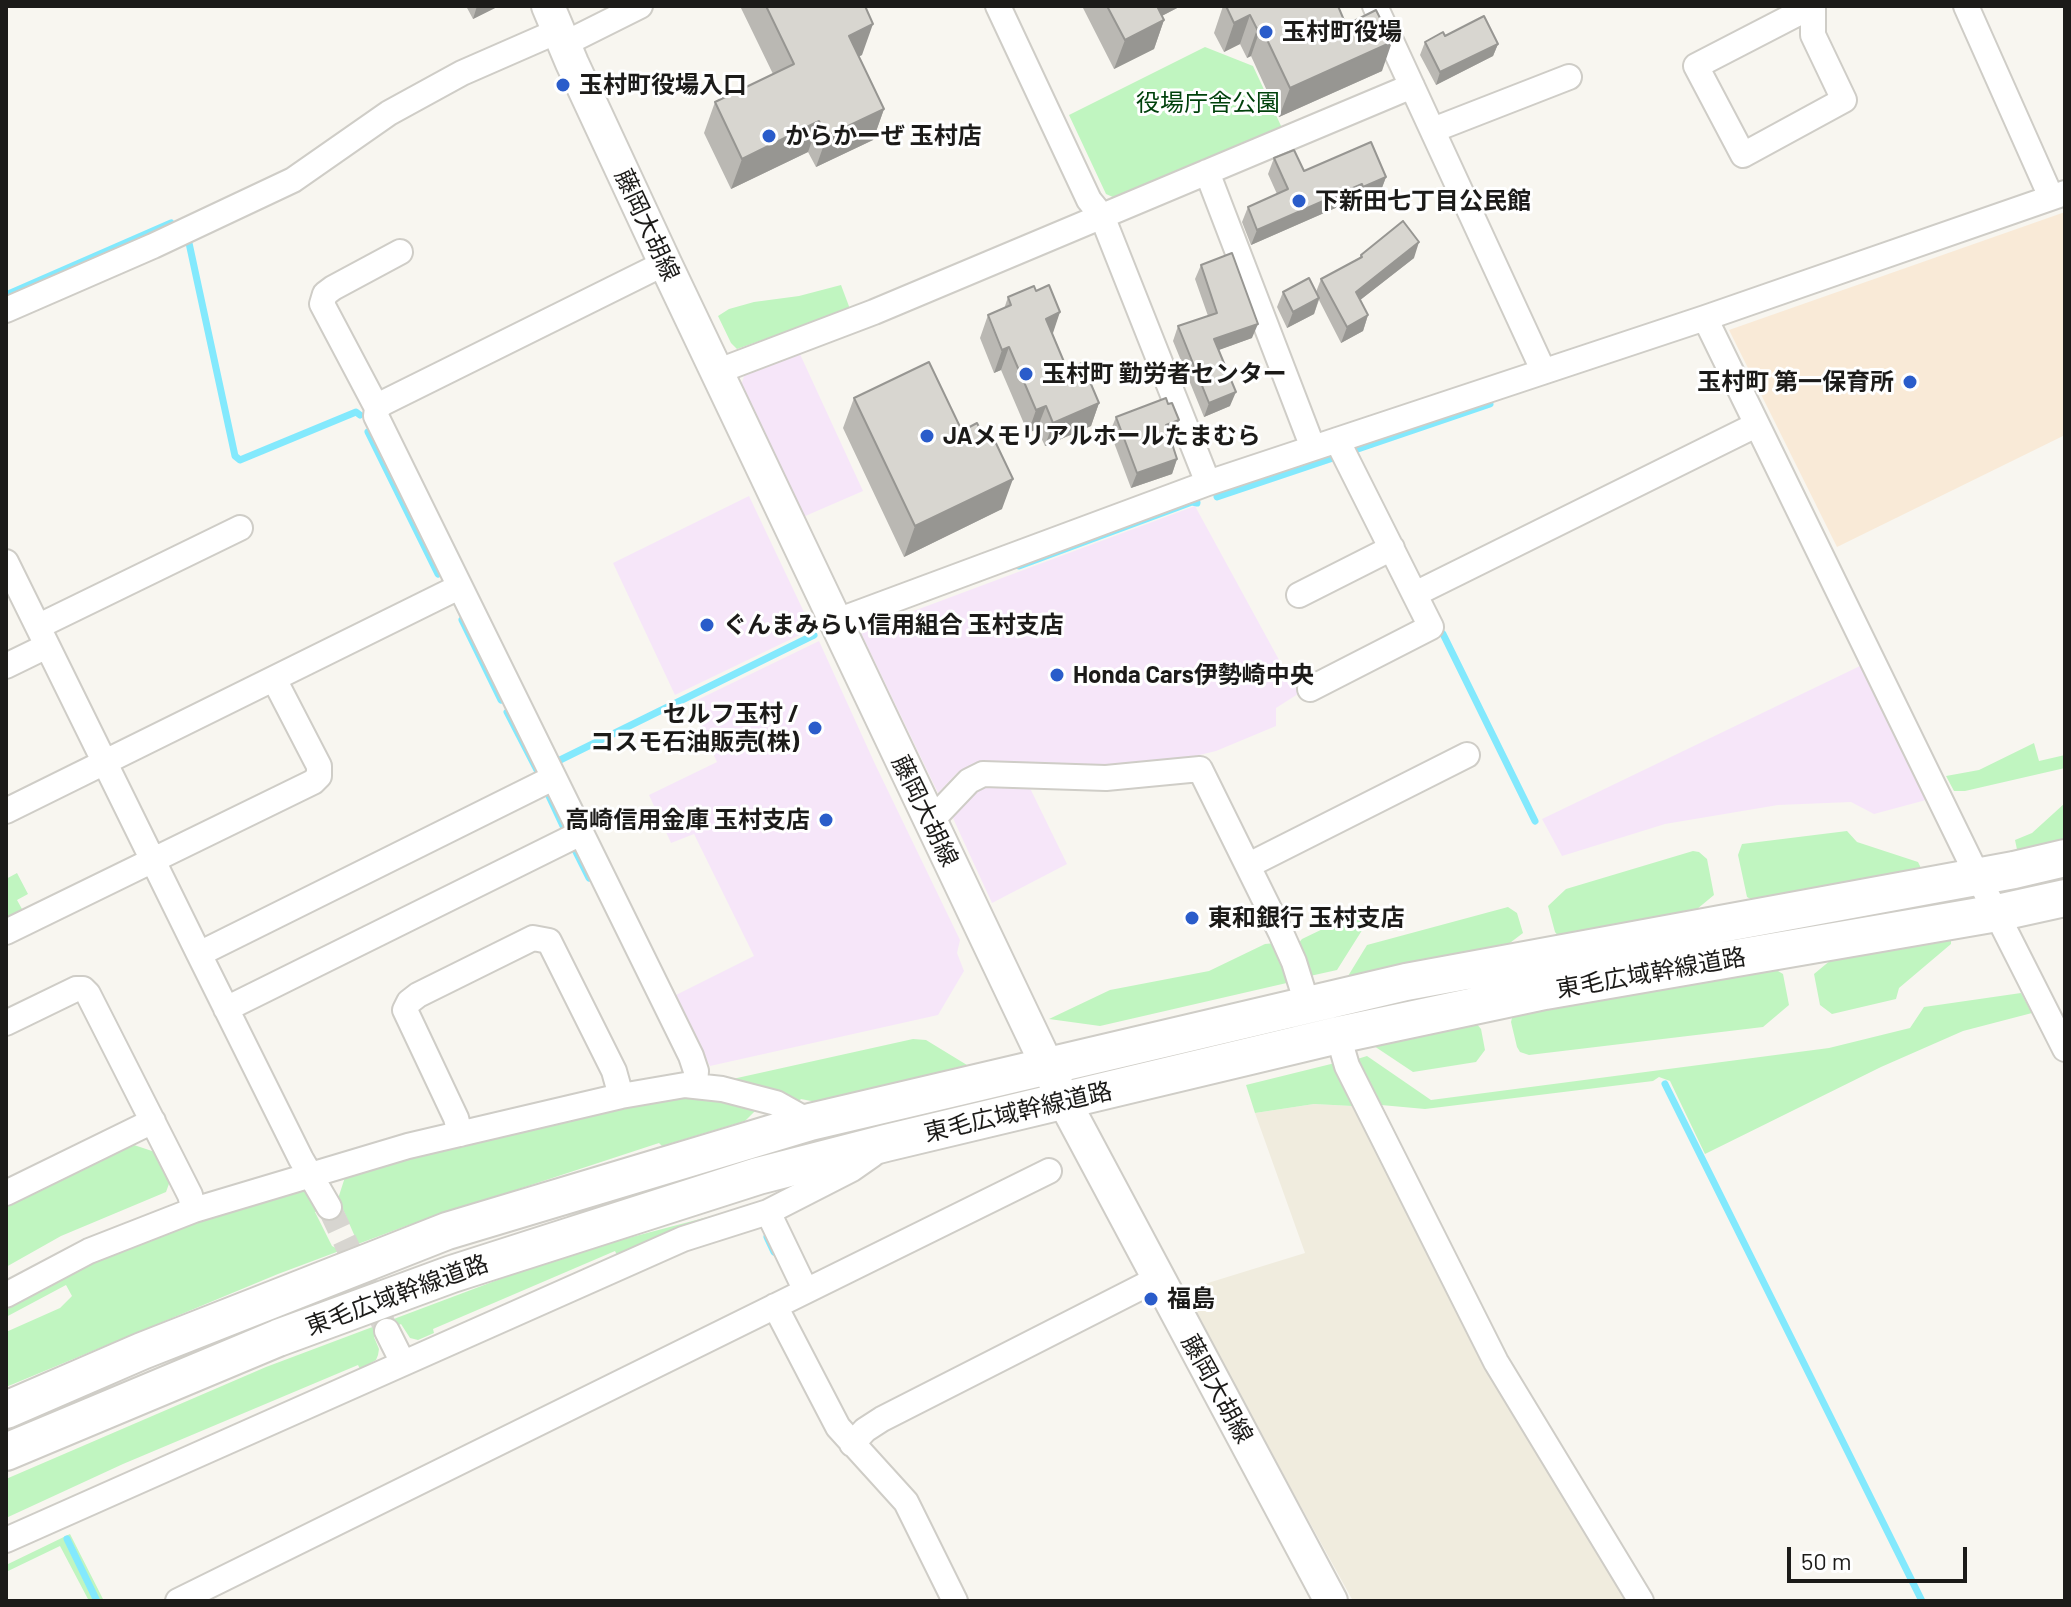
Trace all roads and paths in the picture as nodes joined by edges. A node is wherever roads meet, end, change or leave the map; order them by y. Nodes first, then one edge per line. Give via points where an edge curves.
1 (640, 6) edge
2 (998, 6) edge
3 (1375, 6) edge
4 (1813, 6) edge
5 (1966, 6) edge
6 (557, 27) edge
7 (1569, 77) dead end
8 (1412, 86) junction
9 (1433, 130) junction
10 (1207, 172) junction
11 (2058, 195) edge
12 (1102, 216) junction
13 (400, 252) dead end
14 (665, 263) junction
15 (6, 310) edge
16 (1705, 318) junction
17 (1543, 370) junction
18 (716, 372) junction
19 (377, 408) junction
20 (1756, 425) junction
21 (1337, 440) junction
22 (1313, 448) junction
23 (1208, 483) junction
24 (240, 528) dead end
25 (1392, 548) junction
26 (6, 562) edge
27 (459, 587) junction
28 (1415, 594) junction
29 (1299, 595) dead end
30 (834, 622) junction
31 (43, 636) junction
32 (6, 666) edge
33 (274, 679) junction
34 (1310, 689) dead end
35 (1467, 755) dead end
36 (104, 763) junction
37 (553, 778) junction
38 (6, 811) edge
39 (930, 822) junction
40 (581, 833) junction
41 (2065, 858) edge
42 (153, 860) junction
43 (1249, 865) junction
44 (1978, 877) junction
45 (2065, 898) edge
46 (1997, 913) junction
47 (6, 932) edge
48 (199, 954) junction
49 (1307, 1004) junction
50 (226, 1009) junction
51 (6, 1023) edge
52 (1338, 1035) junction
53 (2065, 1049) edge
54 (1046, 1065) junction
55 (695, 1085) junction
56 (621, 1096) junction
57 (1064, 1101) junction
58 (153, 1121) junction
59 (810, 1122) junction
60 (460, 1134) junction
61 (886, 1143) junction
62 (1049, 1171) dead end
63 (311, 1175) junction
64 (6, 1193) edge
65 (329, 1207) tunnel mouth
66 (194, 1210) junction
67 (768, 1212) junction
68 (1157, 1279) junction
69 (806, 1291) junction
70 (6, 1295) edge
71 (775, 1306) junction
72 (387, 1331) tunnel mouth
73 (403, 1363) junction
74 (6, 1410) edge
75 (852, 1444) junction
76 (6, 1452) edge
77 (6, 1540) edge
78 (178, 1601) edge
79 (955, 1601) edge
80 (1331, 1601) edge
81 (1641, 1601) edge

1 - 6 street
2 - 12 street via 1089,200
3 - 8 street
4 - 4 street via 1813,35 1844,100 1743,155 1696,66
5 - 11 street
6 - 14 main road, 藤岡大胡線
6 - 15 street via 389,113 293,180
7 - 9 street
8 - 9 street
8 - 10 street
9 - 17 street
10 - 12 street
10 - 22 street
11 - 16 street
12 - 18 street
12 - 23 street
13 - 19 street via 333,288 322,304
14 - 18 main road, 藤岡大胡線
14 - 19 street
16 - 17 street
16 - 20 street
17 - 21 street
18 - 30 main road, 藤岡大胡線
19 - 27 street via 379,425
20 - 28 street
20 - 44 street
21 - 22 street
21 - 25 street
22 - 23 street
23 - 30 street
24 - 31 street
25 - 28 street
25 - 29 street
26 - 31 street
27 - 33 street
27 - 37 street
28 - 34 street via 1431,627
30 - 39 main road, 藤岡大胡線
31 - 32 street
31 - 36 street
33 - 36 street
33 - 42 street via 319,766 319,776
35 - 43 street
36 - 38 street
36 - 42 street
37 - 40 street
37 - 48 street
39 - 43 street via 969,781 983,774 1106,778 1200,769
39 - 54 main road, 藤岡大胡線
40 - 50 street
40 - 55 street via 691,1056
41 - 44 highway, 東毛広域幹線道路
42 - 47 street
42 - 48 street
43 - 49 street via 1294,962
44 - 46 street
44 - 49 highway, 東毛広域幹線道路
45 - 46 highway, 東毛広域幹線道路
46 - 52 highway, 東毛広域幹線道路 via 1545,991
46 - 53 street
48 - 50 street
49 - 54 highway, 東毛広域幹線道路
50 - 63 street
51 - 58 street via 83,989
52 - 57 highway, 東毛広域幹線道路
52 - 81 street via 1347,1066 1496,1362
54 - 57 main road, 藤岡大胡線
54 - 59 highway, 東毛広域幹線道路
55 - 56 street
55 - 59 street via 776,1103
56 - 60 street
56 - 60 street via 614,1071 549,941 533,938 418,995 405,1010
57 - 61 highway, 東毛広域幹線道路
57 - 68 main road, 藤岡大胡線
58 - 64 street
58 - 66 street
59 - 74 highway, 東毛広域幹線道路 via 447,1231
60 - 63 street
61 - 67 street via 852,1169
61 - 76 highway, 東毛広域幹線道路 via 669,1203 452,1274 278,1338
62 - 69 street
63 - 65 street
63 - 66 street
66 - 70 street via 89,1251
67 - 69 street
67 - 73 street via 683,1239
68 - 75 street via 882,1419
68 - 80 main road, 藤岡大胡線
69 - 71 street
71 - 75 street
71 - 78 street
72 - 73 street
73 - 77 street
75 - 79 street via 906,1502

